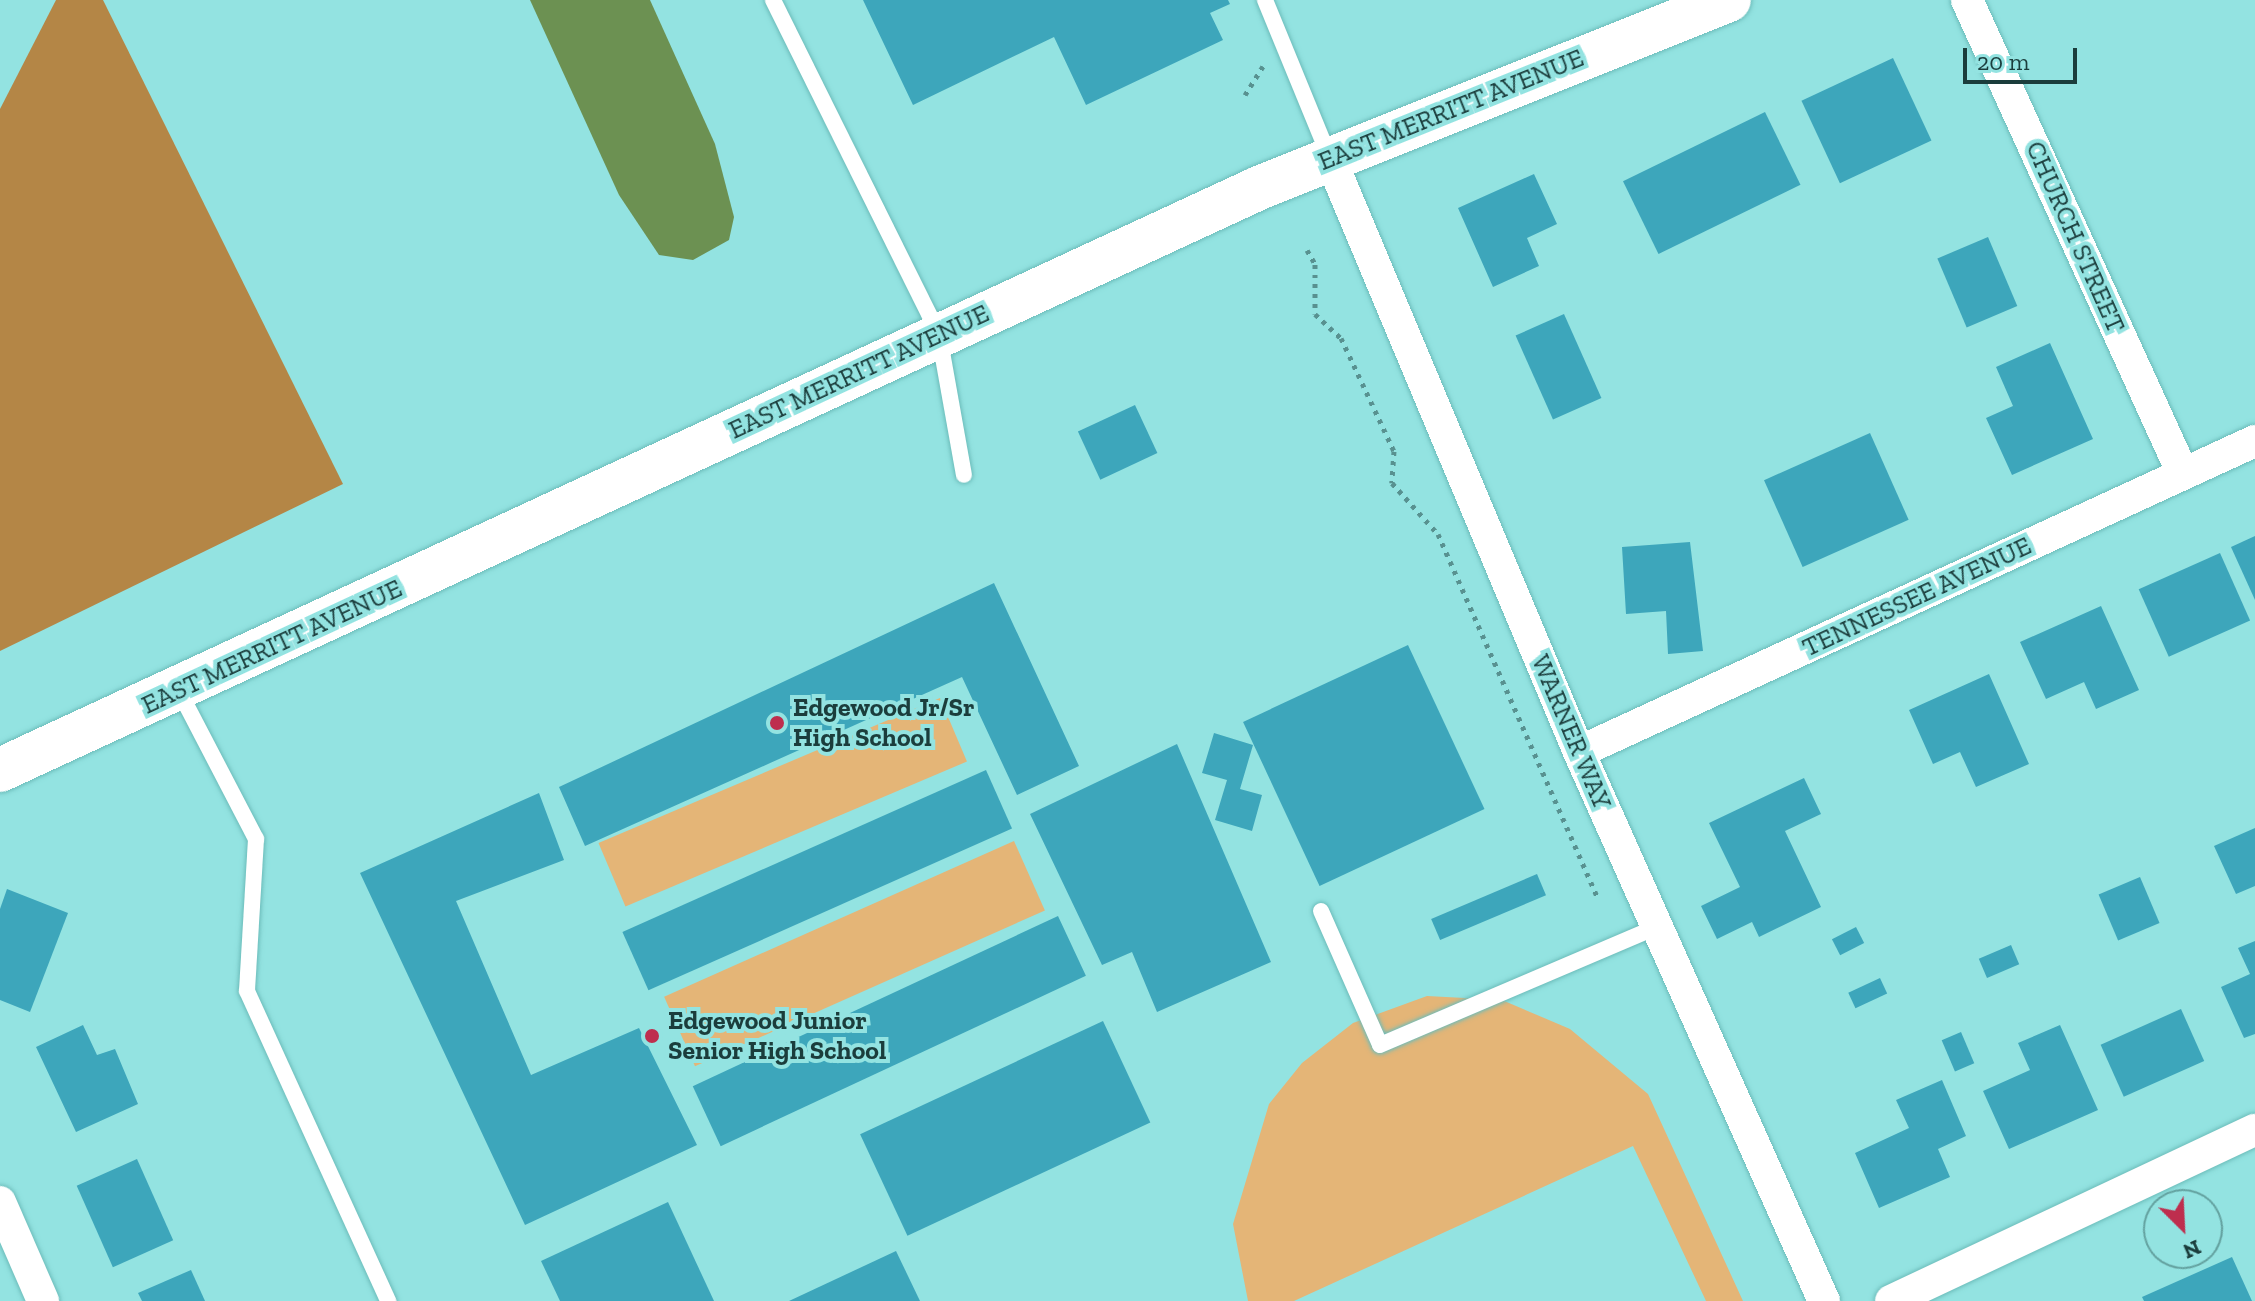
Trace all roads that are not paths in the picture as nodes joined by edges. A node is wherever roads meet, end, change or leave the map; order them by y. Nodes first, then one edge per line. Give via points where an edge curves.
1 (773, 0) edge
2 (1729, 0) edge
3 (1967, 0) edge
4 (1267, 1) edge
5 (1330, 158) junction
6 (939, 335) junction
7 (2255, 441) edge
8 (2183, 474) junction
9 (964, 475) dead end
10 (179, 691) junction
11 (1579, 752) junction
12 (0, 770) edge
13 (1321, 911) dead end
14 (1657, 927) junction
15 (2255, 1130) edge
16 (0, 1202) edge
17 (43, 1301) edge
18 (388, 1301) edge
19 (1824, 1301) edge
20 (1891, 1301) edge

1 - 6 lane
2 - 5 street, EAST MERRITT AVENUE
3 - 8 street, CHURCH STREET
4 - 5 lane
5 - 6 street, EAST MERRITT AVENUE
5 - 11 street, WARNER WAY
6 - 9 lane
6 - 10 street, EAST MERRITT AVENUE
7 - 8 street, TENNESSEE AVENUE
8 - 11 street, TENNESSEE AVENUE
10 - 12 street, EAST MERRITT AVENUE
10 - 18 lane via 256,839 247,991
11 - 14 street, WARNER WAY
13 - 14 lane via 1380,1045
14 - 19 street, WARNER WAY
15 - 20 street
16 - 17 street

